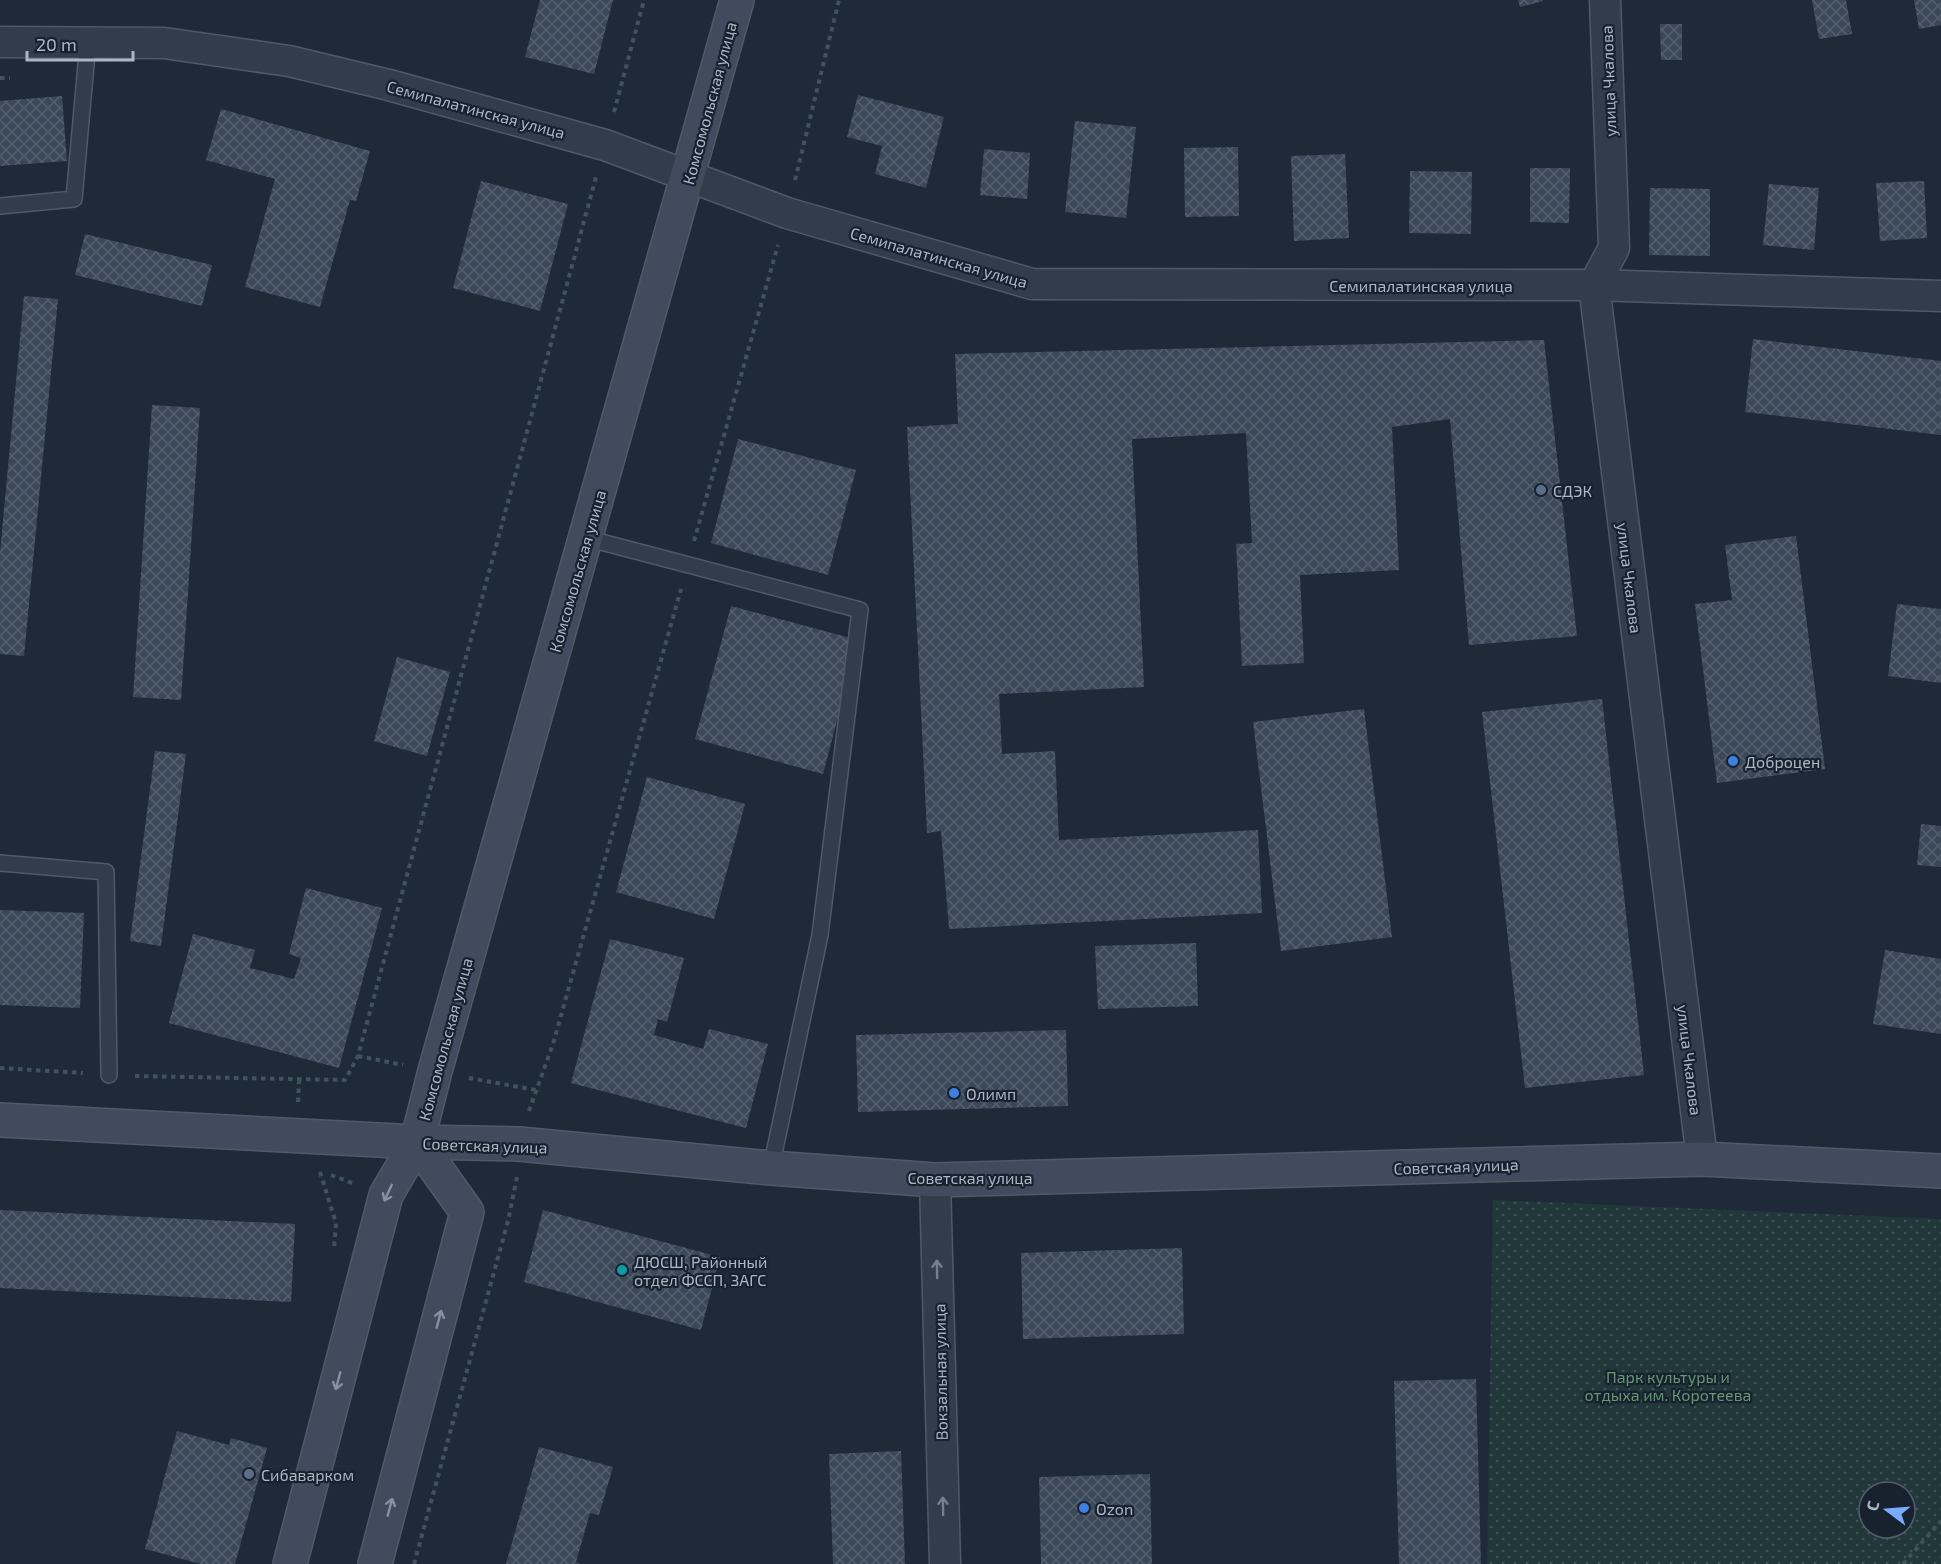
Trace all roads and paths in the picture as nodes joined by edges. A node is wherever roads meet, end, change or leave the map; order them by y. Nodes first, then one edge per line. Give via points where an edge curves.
1 (644, 0) edge
2 (737, 0) edge
3 (1605, 0) edge
4 (0, 42) edge
5 (88, 42) junction
6 (0, 78) edge
7 (11, 78) dead end
8 (605, 144) junction
9 (688, 177) junction
10 (0, 206) edge
11 (1594, 285) junction
12 (1941, 296) edge
13 (586, 538) junction
14 (0, 863) edge
15 (0, 1068) edge
16 (110, 1075) junction
17 (299, 1080) junction
18 (0, 1120) edge
19 (296, 1136) junction
20 (417, 1142) junction
21 (1702, 1159) junction
22 (771, 1168) junction
23 (516, 1171) dead end
24 (1941, 1171) edge
25 (935, 1180) junction
26 (333, 1256) dead end
27 (1941, 1521) edge
28 (290, 1564) edge
29 (375, 1564) edge
30 (414, 1564) edge
31 (945, 1564) edge
32 (1903, 1564) edge

1 - 8 path
2 - 9 main road, Комсомольская улица
3 - 11 street, улица Чкалова via 1614,248
4 - 5 street, Семипалатинская улица
5 - 8 street, Семипалатинская улица via 164,43 289,61
5 - 10 lane via 74,199
6 - 7 path
8 - 9 street, Семипалатинская улица
8 - 17 path via 358,1056 345,1080
9 - 11 street, Семипалатинская улица via 787,213 1032,284
9 - 13 main road, Комсомольская улица
11 - 12 street, Семипалатинская улица
11 - 21 street, улица Чкалова
13 - 20 main road, Комсомольская улица
13 - 22 lane via 860,610 820,935
14 - 16 lane via 106,872
15 - 16 path
16 - 17 path
17 - 19 path
18 - 19 main road, Советская улица
19 - 20 main road, Советская улица
19 - 26 path via 293,1165 320,1170 336,1222
20 - 22 main road, Советская улица via 519,1144
20 -> 28 main road, Комсомольская улица via 386,1195
29 -> 20 main road, Комсомольская улица via 467,1212
21 - 24 main road, Советская улица
21 - 25 main road, Советская улица
22 - 25 main road, Советская улица
23 - 30 path via 518,1178 508,1221
31 -> 25 street, Вокзальная улица
27 - 32 path

